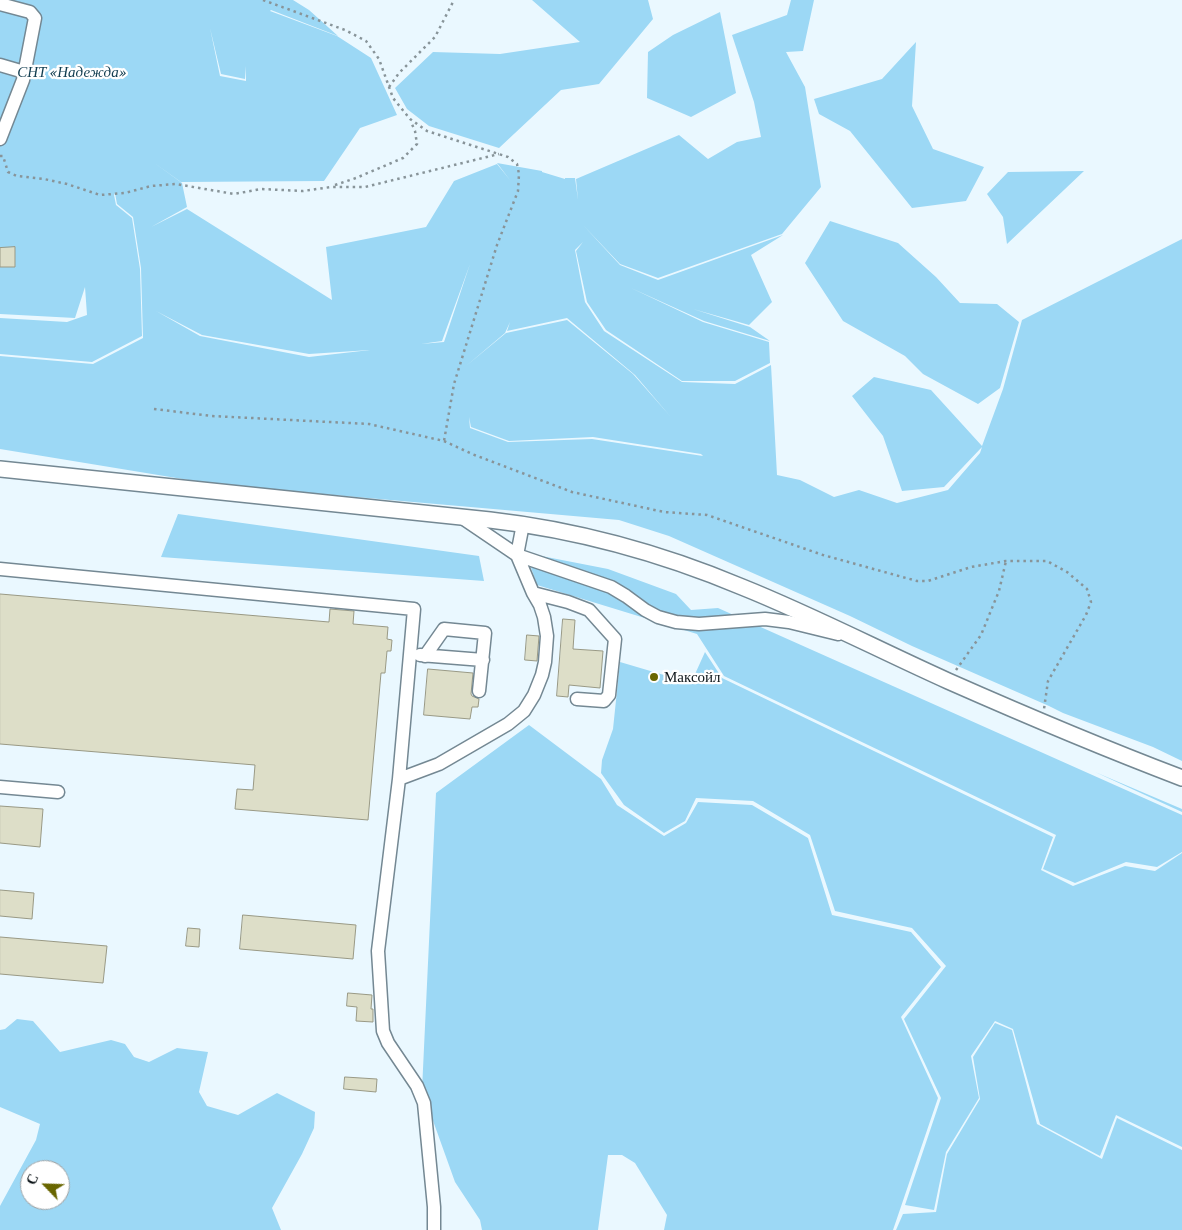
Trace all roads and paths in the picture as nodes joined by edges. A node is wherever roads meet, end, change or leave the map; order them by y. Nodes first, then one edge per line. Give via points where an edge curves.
1 (263, 0) edge
2 (454, 0) edge
3 (0, 4) edge
4 (0, 65) edge
5 (24, 72) junction
6 (389, 87) junction
7 (410, 120) junction
8 (0, 138) edge
9 (499, 154) junction
10 (0, 156) edge
11 (331, 187) junction
12 (154, 409) dead end
13 (444, 441) junction
14 (0, 468) edge
15 (459, 516) junction
16 (523, 524) junction
17 (518, 555) junction
18 (1006, 561) junction
19 (0, 569) edge
20 (533, 593) junction
21 (856, 638) junction
22 (410, 654) junction
23 (425, 656) junction
24 (483, 660) junction
25 (948, 681) junction
26 (479, 691) dead end
27 (577, 700) dead end
28 (1042, 722) junction
29 (1182, 778) edge
30 (398, 779) junction
31 (0, 787) edge
32 (58, 792) dead end
33 (434, 1230) edge

1 - 6 path via 366,41 379,59
2 - 6 path via 435,37
3 - 5 lane via 30,12 35,18
4 - 5 lane
5 - 8 lane
6 - 7 path via 393,98
7 - 9 path via 427,131
7 - 11 path via 417,144 403,158
9 - 11 path via 365,187
9 - 13 path via 517,164 518,191 497,245 454,384
10 - 11 path via 3,156 8,172 16,176 67,184 100,195 176,184 234,194 261,189 303,191
12 - 13 path via 212,416 369,424
13 - 18 path via 572,492 664,512 706,515 823,555 917,581
14 - 15 main road
15 - 16 main road
15 - 17 lane
16 - 17 lane
16 - 21 main road via 569,532 681,564 742,587
17 - 20 lane
17 - 21 lane via 611,588 658,617 676,622 699,624 765,619
18 - 25 path via 999,591 981,635
18 - 28 path via 1047,561 1087,589 1091,602 1048,681
19 - 22 lane via 414,610
20 - 27 lane via 589,610 615,639 609,695 604,701
20 - 30 lane via 540,604 547,636 542,675 524,711 508,724 439,764
21 - 25 main road
22 - 23 lane
22 - 30 lane
23 - 24 lane
23 - 24 lane via 444,629 485,633
24 - 26 lane
25 - 28 main road
28 - 29 main road
30 - 33 lane via 378,951 383,1031 388,1044 417,1086 424,1104
31 - 32 lane

